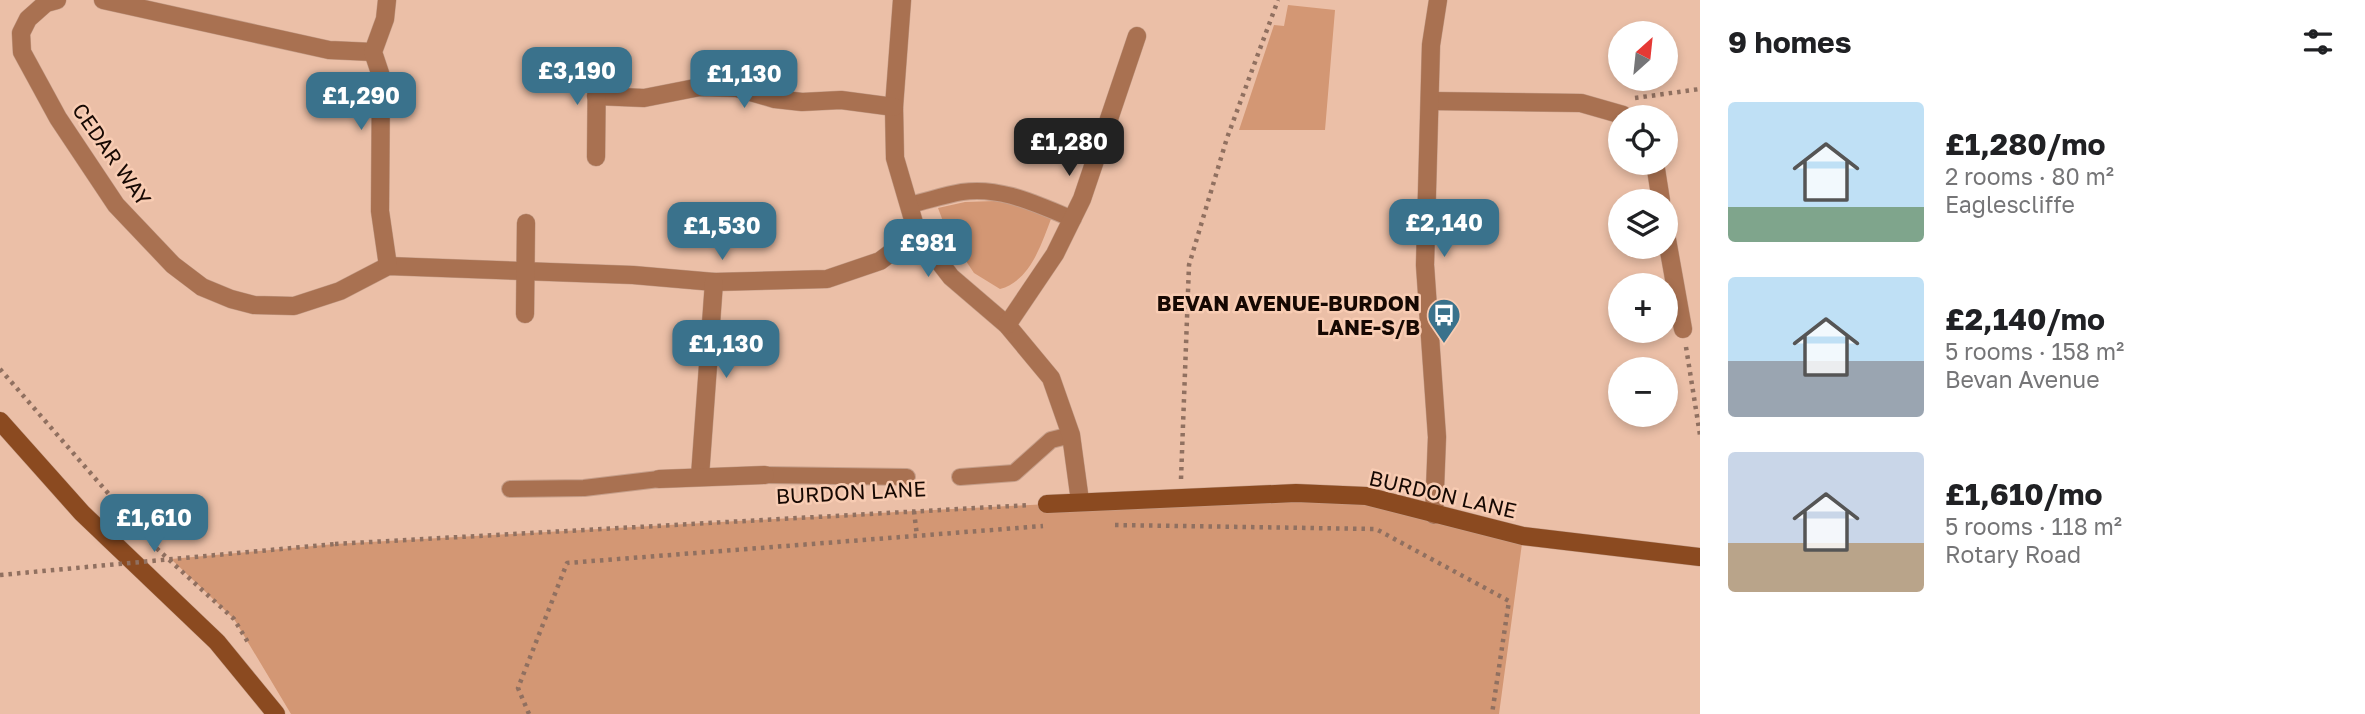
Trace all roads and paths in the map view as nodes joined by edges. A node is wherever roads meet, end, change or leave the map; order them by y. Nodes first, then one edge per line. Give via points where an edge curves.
1 (57, 0) edge
2 (103, 0) edge
3 (387, 0) edge
4 (902, 0) edge
5 (1278, 0) edge
6 (1438, 0) edge
7 (1137, 36) dead end
8 (373, 51) junction
9 (597, 58) dead end
10 (1700, 89) edge
11 (596, 96) junction
12 (1430, 101) junction
13 (1637, 105) edge
14 (894, 107) junction
15 (1608, 111) edge
16 (596, 157) dead end
17 (909, 205) junction
18 (1073, 219) junction
19 (526, 223) dead end
20 (917, 233) junction
21 (1670, 259) edge
22 (388, 266) junction
23 (527, 270) junction
24 (714, 282) junction
25 (525, 314) dead end
26 (1007, 325) junction
27 (1683, 329) joint
28 (0, 369) edge
29 (0, 421) edge
30 (1071, 435) junction
31 (1700, 435) edge
32 (765, 475) joint
33 (700, 476) junction
34 (908, 477) dead end
35 (960, 477) dead end
36 (659, 479) joint
37 (510, 489) dead end
38 (1180, 497) junction
39 (1080, 501) junction
40 (1047, 504) joint
41 (914, 511) junction
42 (1434, 515) junction
43 (1112, 525) dead end
44 (1045, 526) dead end
45 (917, 536) junction
46 (1700, 557) edge
47 (0, 575) edge
48 (255, 655) dead end
49 (276, 714) edge
50 (529, 714) edge
51 (1492, 714) edge

1 - 22 street, CEDAR WAY via 46,3 28,19 21,33 22,51 58,118 116,205 173,265 202,287 231,299 294,306 340,291
2 - 8 street via 329,50
3 - 8 street
4 - 14 street
5 - 38 path via 1227,138 1189,265
6 - 12 street
7 - 18 street
8 - 22 street via 381,76 380,211
9 - 11 street
10 - 13 path
11 - 14 street via 644,98 699,87 737,88 775,99
11 - 16 street
12 - 15 street via 1581,103
12 - 42 street via 1425,265 1437,437
14 - 17 street via 895,158
17 - 18 lane via 962,192 989,191
17 - 20 street
18 - 26 street
19 - 23 street
20 - 24 street, CEDAR WAY via 880,261 827,279
20 - 26 street via 951,276
21 - 27 street
22 - 23 street, CEDAR WAY
23 - 24 street, CEDAR WAY
23 - 25 street
24 - 33 street
26 - 30 street via 1052,378
27 - 31 path
28 - 48 path via 154,546 234,619
29 - 49 street via 82,513 217,642
30 - 35 lane via 1051,440 1014,474
30 - 39 street
32 - 33 street
32 - 34 lane
33 - 36 street
36 - 37 lane via 584,488
38 - 39 street, BURDON LANE
38 - 42 street, BURDON LANE via 1366,496
39 - 40 street, BURDON LANE
40 - 41 path, BURDON LANE
41 - 45 path
41 - 47 path, BURDON LANE, bridge via 335,544
42 - 46 street, BURDON LANE via 1524,536
43 - 51 path via 1376,529 1509,601
44 - 45 path
45 - 50 path via 566,563 518,688

